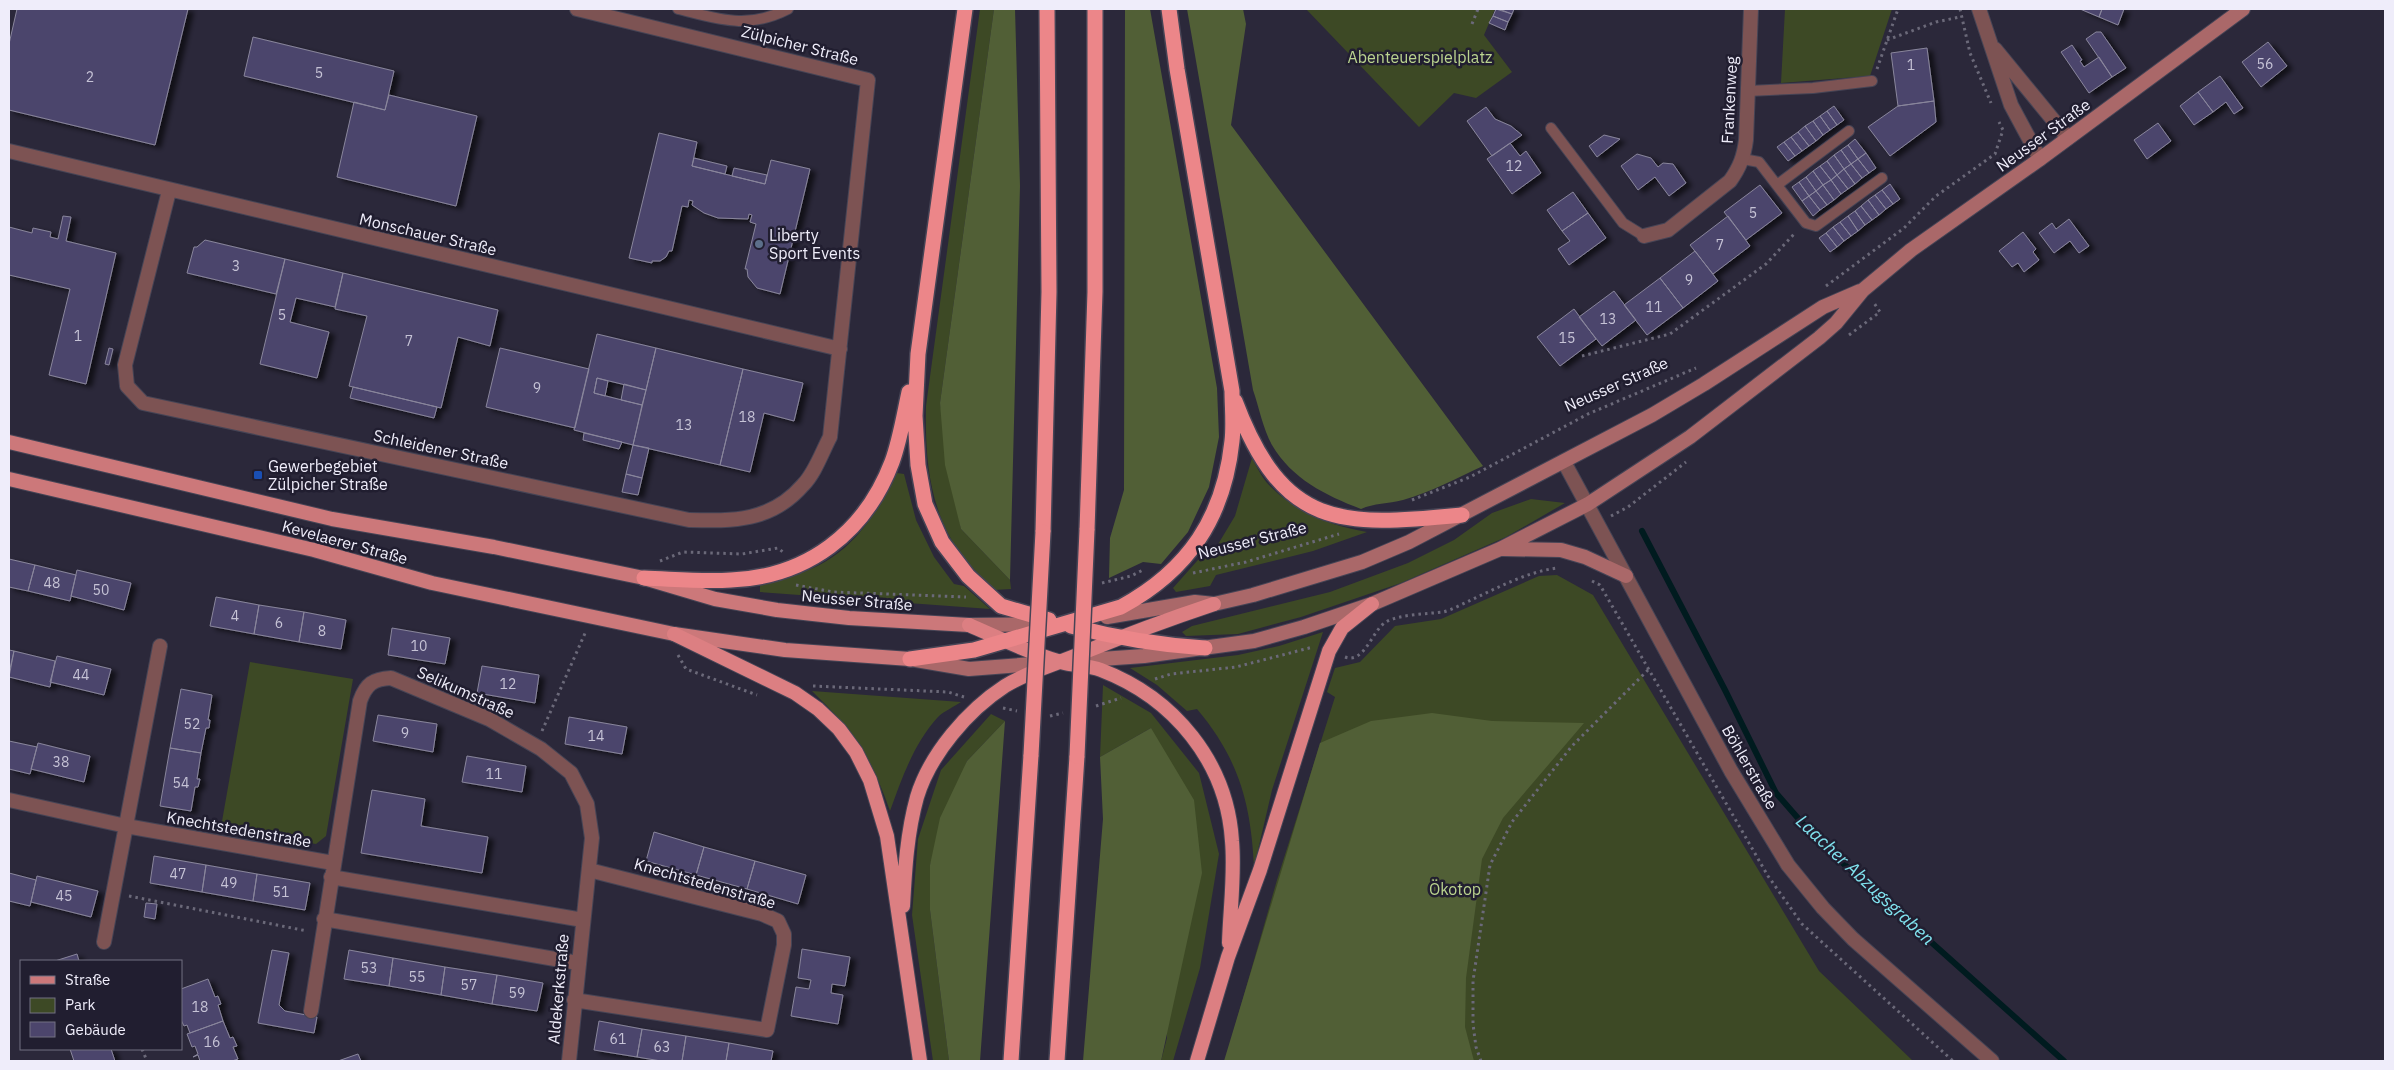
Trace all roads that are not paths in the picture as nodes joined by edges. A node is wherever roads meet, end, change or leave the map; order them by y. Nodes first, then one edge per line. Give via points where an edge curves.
1 (577, 9) edge
2 (678, 9) edge
3 (788, 9) edge
4 (965, 9) edge
5 (1047, 9) edge
6 (1095, 9) edge
7 (1169, 9) edge
8 (1751, 9) edge
9 (1978, 9) edge
10 (2243, 9) edge
11 (1989, 40) junction
12 (1872, 81) road end
13 (1748, 91) junction
14 (1551, 128) dead end
15 (1848, 131) dead end
16 (2068, 138) junction
17 (9, 151) edge
18 (1743, 159) junction
19 (2040, 159) junction
20 (1882, 178) dead end
21 (1777, 185) junction
22 (169, 191) junction
23 (1644, 236) joint
24 (1863, 290) junction
25 (840, 349) junction
26 (918, 354) junction
27 (1232, 391) junction
28 (9, 442) edge
29 (1564, 462) junction
30 (9, 478) edge
31 (1588, 504) junction
32 (1462, 516) junction
33 (1500, 548) junction
34 (1626, 576) junction
35 (644, 578) junction
36 (1214, 604) junction
37 (1372, 604) junction
38 (1062, 624) junction
39 (969, 625) junction
40 (674, 634) junction
41 (1117, 638) junction
42 (1004, 640) junction
43 (160, 646) dead end
44 (1205, 648) junction
45 (910, 659) junction
46 (1061, 662) junction
47 (9, 800) edge
48 (126, 826) junction
49 (332, 870) junction
50 (588, 870) junction
51 (582, 920) junction
52 (323, 926) junction
53 (902, 931) junction
54 (104, 942) dead end
55 (1228, 957) junction
56 (578, 963) junction
57 (574, 1000) junction
58 (311, 1011) dead end
59 (569, 1061) edge
60 (920, 1061) edge
61 (1010, 1061) edge
62 (1058, 1061) edge
63 (1197, 1061) edge
64 (1992, 1061) edge

1 - 25 street, Zülpicher Straße via 868,80
2 - 3 lane via 728,21 749,22 772,17
4 - 26 highway
5 - 61 highway, bridge via 1050,292 1043,532
6 - 62 highway, bridge via 1095,292 1087,530
7 - 27 highway
8 - 13 street, Frankenweg
9 - 11 street
10 - 16 main road, Neusser Straße
11 - 16 street
11 - 19 street via 2011,105
12 - 13 lane
13 - 18 street, Frankenweg
14 - 23 lane, Frankenweg via 1623,223
15 - 21 lane
16 - 19 main road, Neusser Straße
17 - 22 street, Monschauer Straße
18 - 21 lane via 1759,162
18 - 23 street, Frankenweg via 1730,181 1668,230
19 - 24 main road, Neusser Straße via 1912,250
20 - 21 lane via 1816,226 1806,223
22 - 25 street, Monschauer Straße
22 - 25 street, Schleidener Straße via 125,365 127,386 143,403 689,520 738,521 776,508 804,485 830,437
24 - 29 main road, Neusser Straße via 1823,307 1704,384
24 - 31 main road, Neusser Straße via 1819,338 1690,437
26 - 35 highway via 892,462 870,506 846,535 817,557 765,576 733,580
26 - 38 highway via 915,416 918,465 925,504 942,542 968,576 1001,606
27 - 32 highway via 1246,430 1263,461 1283,486 1306,504 1334,516 1359,521
27 - 38 highway via 1232,438 1227,476 1216,511 1194,548 1172,572 1137,598 1121,607
28 - 35 main road, Kevelaerer Straße via 332,519 494,547
29 - 31 street, Böhlerstraße
29 - 32 main road, Neusser Straße
30 - 40 main road, Kevelaerer Straße via 314,550 432,583
31 - 33 main road, Neusser Straße
31 - 34 street, Böhlerstraße
32 - 36 main road, Neusser Straße via 1362,562
33 - 34 main road via 1561,550
33 - 37 main road, Neusser Straße
34 - 64 street, Böhlerstraße via 1732,771 1799,880 1854,939
35 - 39 main road, Neusser Straße via 715,599 777,610
36 - 38 main road, Neusser Straße via 1195,602
36 - 41 highway
37 - 44 main road, Neusser Straße via 1254,641
37 - 55 highway via 1342,628 1329,651 1260,870
38 - 39 main road, Neusser Straße
38 - 41 highway
38 - 42 highway
39 - 42 highway
40 - 45 main road, Neusser Straße via 785,650
40 - 53 highway via 795,693 839,728 856,752 880,807
41 - 44 highway via 1165,646
41 - 46 highway
42 - 45 highway via 974,650
42 - 46 highway
43 - 48 street
44 - 46 main road, Neusser Straße
45 - 46 main road, Neusser Straße via 969,669
46 - 53 highway via 1023,676 983,702 957,729 932,763 918,796 908,838
46 - 55 highway via 1100,669 1140,688 1186,728 1206,756 1230,817
47 - 48 street, Knechtstedenstraße
48 - 49 street, Knechtstedenstraße
48 - 54 street
49 - 50 street, Selikumstraße via 360,701 365,687 376,679 391,678 489,719 536,745 571,773 587,804 592,838
49 - 51 street, Knechtstedenstraße
49 - 52 street
50 - 51 street, Selikumstraße
50 - 57 street, Knechtstedenstraße via 762,914 778,921 784,934 784,945 767,1030
51 - 56 street, Aldekerkstraße
52 - 56 street
52 - 58 street
53 - 60 highway
55 - 63 highway
56 - 57 street, Aldekerkstraße
57 - 59 street, Aldekerkstraße

